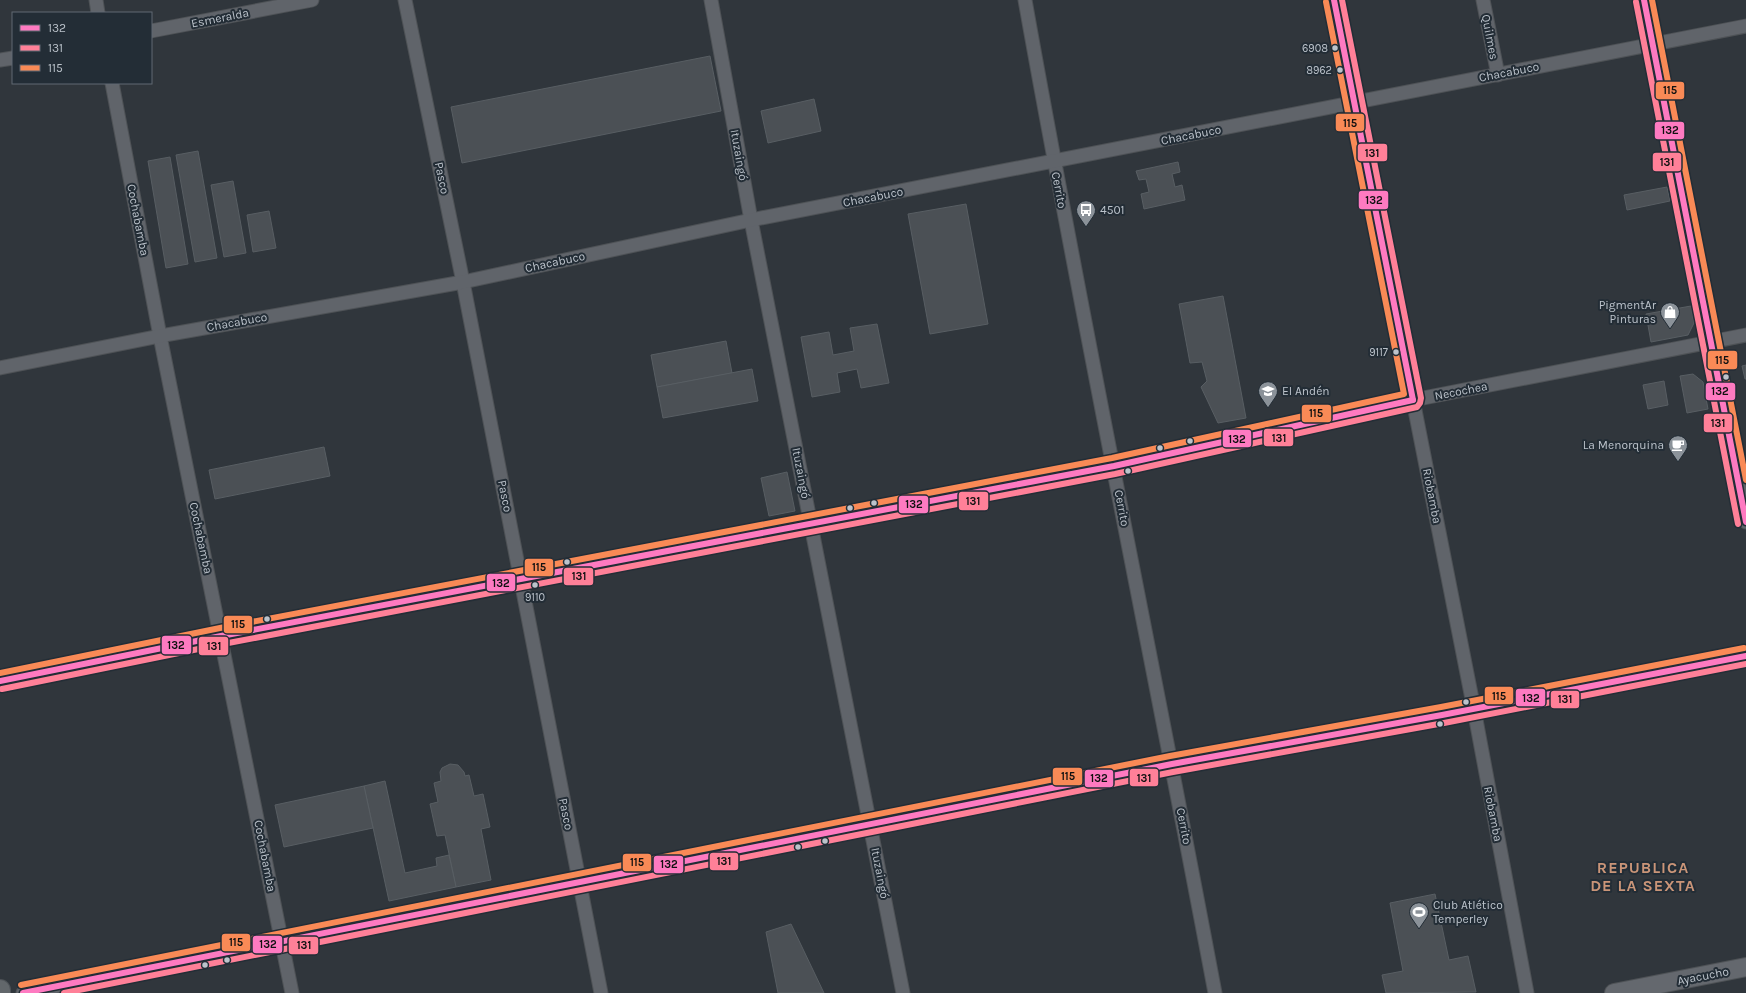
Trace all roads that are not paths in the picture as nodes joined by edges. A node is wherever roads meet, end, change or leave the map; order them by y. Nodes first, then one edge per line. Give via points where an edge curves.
1 (96, 0) edge
2 (312, 0) edge
3 (405, 0) edge
4 (711, 0) edge
5 (1025, 0) edge
6 (1334, 0) edge
7 (1483, 0) edge
8 (1644, 0) edge
9 (98, 12) edge
10 (1746, 26) edge
11 (152, 31) edge
12 (1652, 44) junction
13 (12, 58) edge
14 (0, 60) edge
15 (1498, 75) junction
16 (112, 84) edge
17 (1354, 103) junction
18 (1053, 161) junction
19 (751, 220) junction
20 (463, 282) junction
21 (1746, 335) edge
22 (160, 336) junction
23 (1710, 342) junction
24 (0, 368) edge
25 (1413, 400) junction
26 (1114, 466) junction
27 (1746, 522) edge
28 (811, 524) junction
29 (521, 579) junction
30 (221, 636) junction
31 (1746, 656) edge
32 (0, 681) edge
33 (1474, 709) junction
34 (1172, 764) junction
35 (871, 824) junction
36 (579, 882) junction
37 (282, 941) junction
38 (1746, 967) edge
39 (23, 993) edge
40 (292, 993) edge
41 (601, 993) edge
42 (903, 993) edge
43 (1215, 993) edge
44 (1527, 993) edge
45 (1614, 993) edge

1 - 9 street
2 - 11 street, Esmeralda
3 - 20 street, Pasco
4 - 19 street, Ituzaingó
5 - 18 street, Cerrito
6 - 17 street, Riobamba
7 - 15 street, Quilmes
8 - 12 street
10 - 12 street, Chacabuco
12 - 15 street, Chacabuco
12 - 23 street
13 - 14 street
15 - 17 street, Chacabuco
16 - 22 street, Cochabamba
17 - 18 street, Chacabuco
17 - 25 street, Riobamba
18 - 19 street, Chacabuco
18 - 26 street, Cerrito
19 - 20 street, Chacabuco
19 - 28 street, Ituzaingó
20 - 22 street, Chacabuco
20 - 29 street, Pasco
21 - 23 street, Necochea
22 - 24 street, Chacabuco
22 - 30 street, Cochabamba
23 - 25 street, Necochea
23 - 27 street
25 - 26 street, Necochea
25 - 33 street, Riobamba
26 - 28 street, Necochea
26 - 34 street, Cerrito
28 - 29 street, Necochea
28 - 35 street, Ituzaingó
29 - 30 street, Necochea
29 - 36 street, Pasco
30 - 32 street, Necochea
30 - 37 street, Cochabamba
31 - 33 street
33 - 34 street
33 - 44 street, Riobamba
34 - 35 street
34 - 43 street, Cerrito
35 - 36 street
35 - 42 street, Ituzaingó
36 - 37 street
36 - 41 street, Pasco
37 - 39 street
37 - 40 street, Cochabamba
38 - 45 main road, Ayacucho

